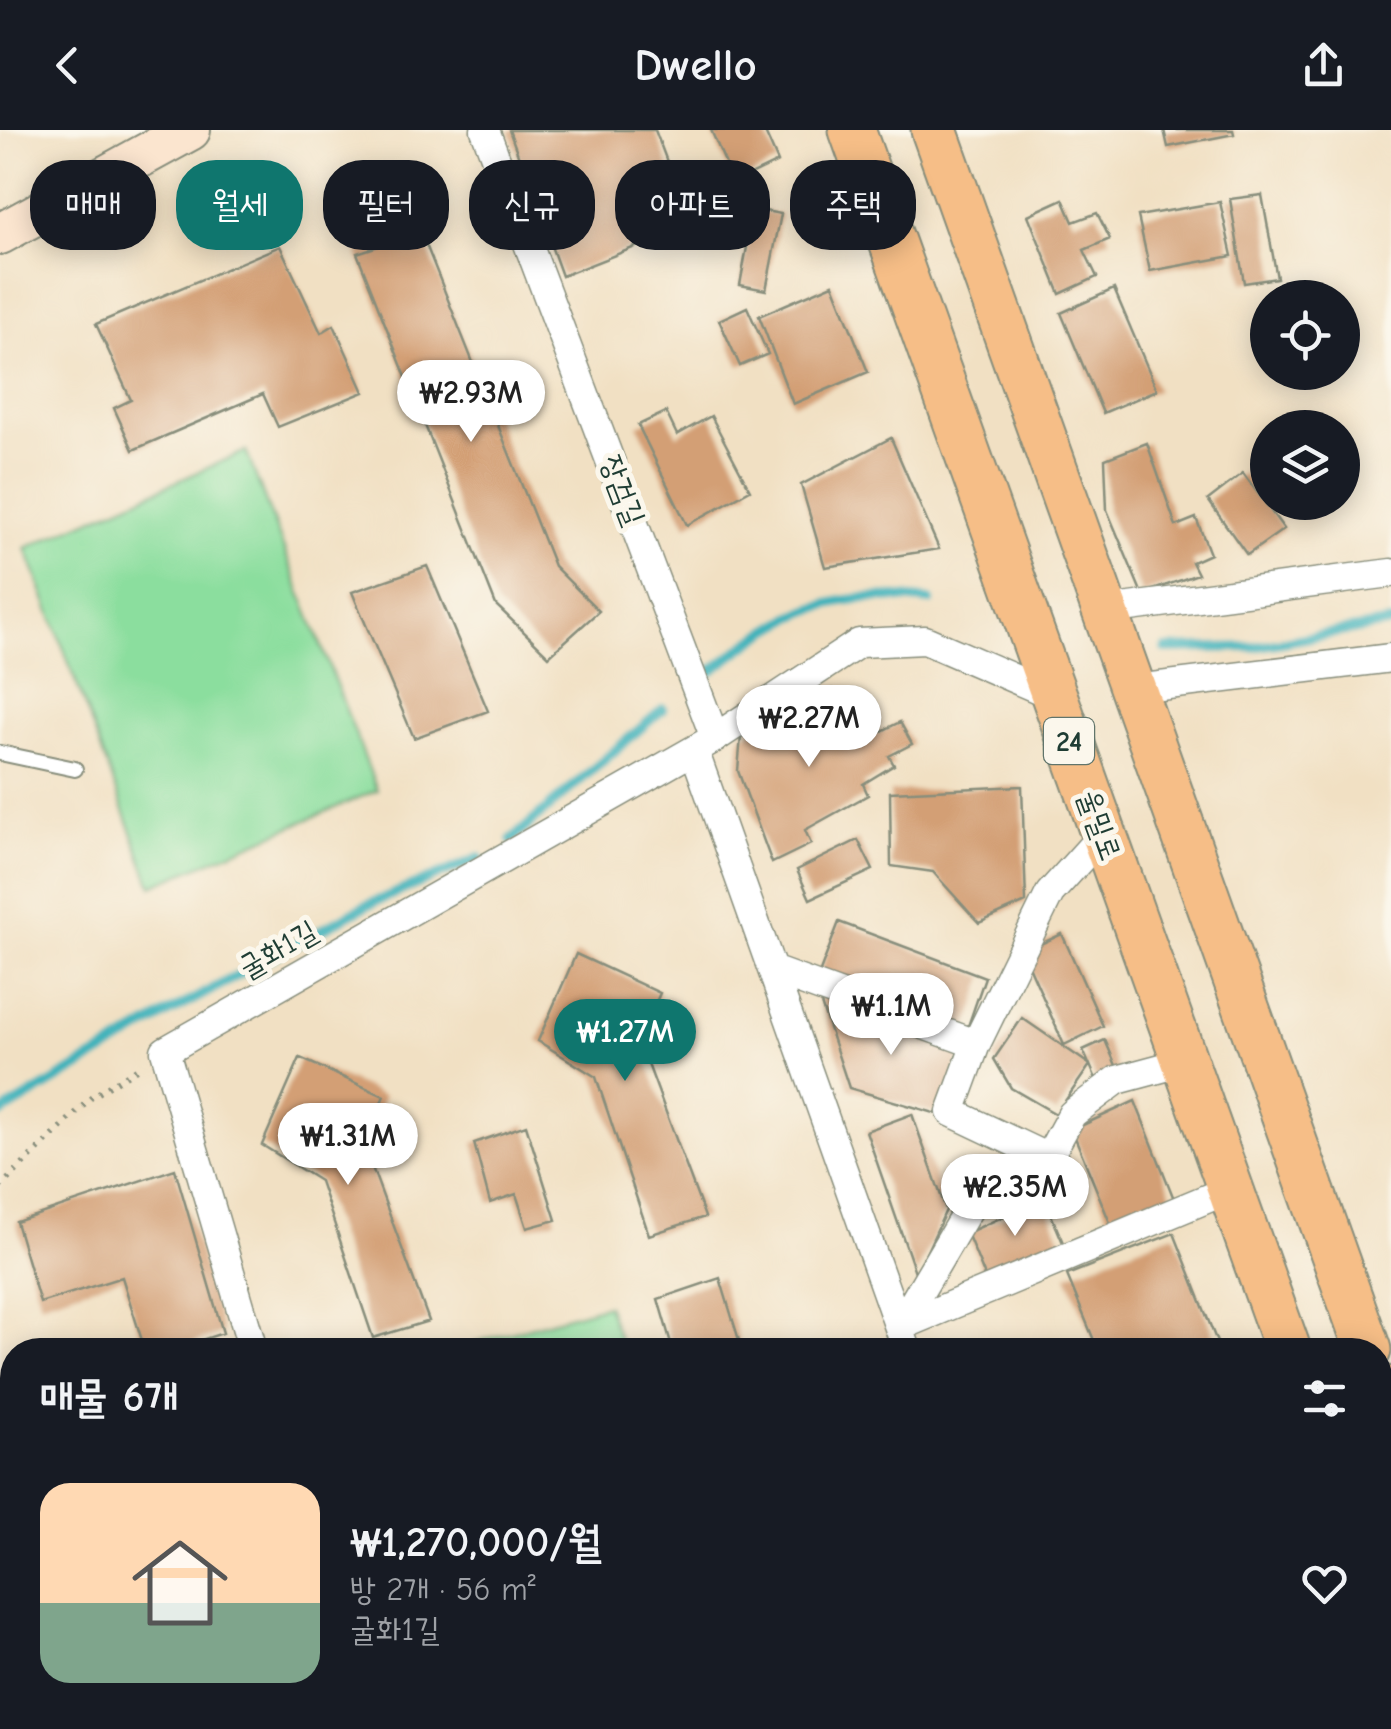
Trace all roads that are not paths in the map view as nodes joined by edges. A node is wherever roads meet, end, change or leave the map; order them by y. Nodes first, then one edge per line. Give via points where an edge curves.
1 (190, 130) edge
2 (485, 130) edge
3 (852, 130) edge
4 (934, 130) edge
5 (0, 234) edge
6 (1391, 573) edge
7 (1106, 610) junction
8 (1391, 658) edge
9 (1134, 689) junction
10 (1052, 695) junction
11 (705, 744) junction
12 (0, 753) edge
13 (75, 769) dead end
14 (1104, 834) junction
15 (772, 970) junction
16 (976, 1044) junction
17 (1184, 1062) junction
18 (1048, 1158) junction
19 (1230, 1189) junction
20 (250, 1338) edge
21 (903, 1338) edge
22 (1284, 1338) edge
23 (1364, 1338) edge

1 - 5 main road
2 - 11 street, 장검길
3 - 10 main road, 울밀로 / 24
4 - 7 main road
6 - 7 street
7 - 9 main road
8 - 9 street
9 - 23 main road
10 - 11 street, 굴화1길 via 925,640 859,643
10 - 14 main road, 울밀로 / 24
11 - 15 street
11 - 20 street, 굴화1길 via 165,1051
12 - 13 lane
14 - 16 street via 1050,893
14 - 17 main road, 울밀로 / 24
15 - 16 street
15 - 21 street
16 - 18 street via 951,1112
17 - 18 street via 1117,1080 1072,1114
17 - 19 main road, 울밀로 / 24
18 - 21 street via 981,1188
19 - 21 street
19 - 22 main road, 울밀로 / 24

